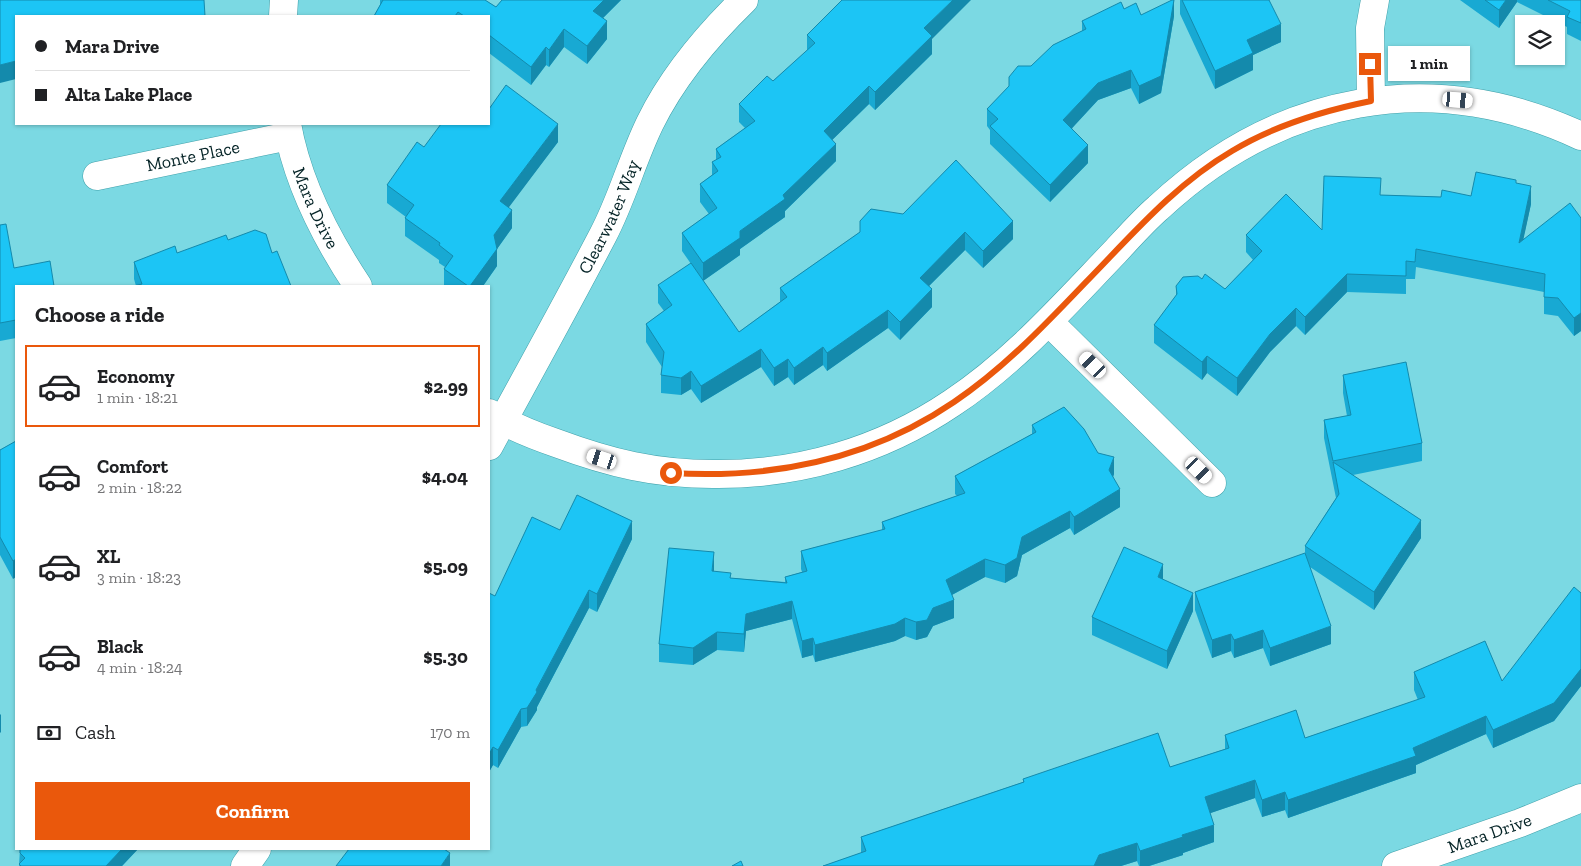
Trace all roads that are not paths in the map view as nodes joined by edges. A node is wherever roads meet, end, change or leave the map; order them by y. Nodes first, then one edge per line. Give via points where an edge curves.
1 (284, 0) edge
2 (744, 0) edge
3 (1375, 0) edge
4 (283, 15) edge
5 (1371, 101) junction
6 (288, 130) edge
7 (1581, 136) edge
8 (97, 176) dead end
9 (357, 285) edge
10 (1049, 322) junction
11 (496, 417) edge
12 (490, 442) edge
13 (1212, 482) dead end
14 (1581, 798) edge
15 (256, 850) edge
16 (246, 866) edge
17 (1396, 866) edge

1 - 4 street
2 - 11 street, Clearwater Way via 686,63 659,106 604,234
3 - 5 street via 1370,28
5 - 7 street via 1421,98 1470,101 1529,114
5 - 10 street via 1285,125 1256,137 1204,169 1155,210
6 - 8 street, Monte Place
6 - 9 street, Mara Drive via 315,208
10 - 11 street via 976,386 928,419 880,442 804,466 736,474 654,471 602,459
10 - 13 street
11 - 12 street, Clearwater Way
14 - 17 street, Mara Drive
15 - 16 street

